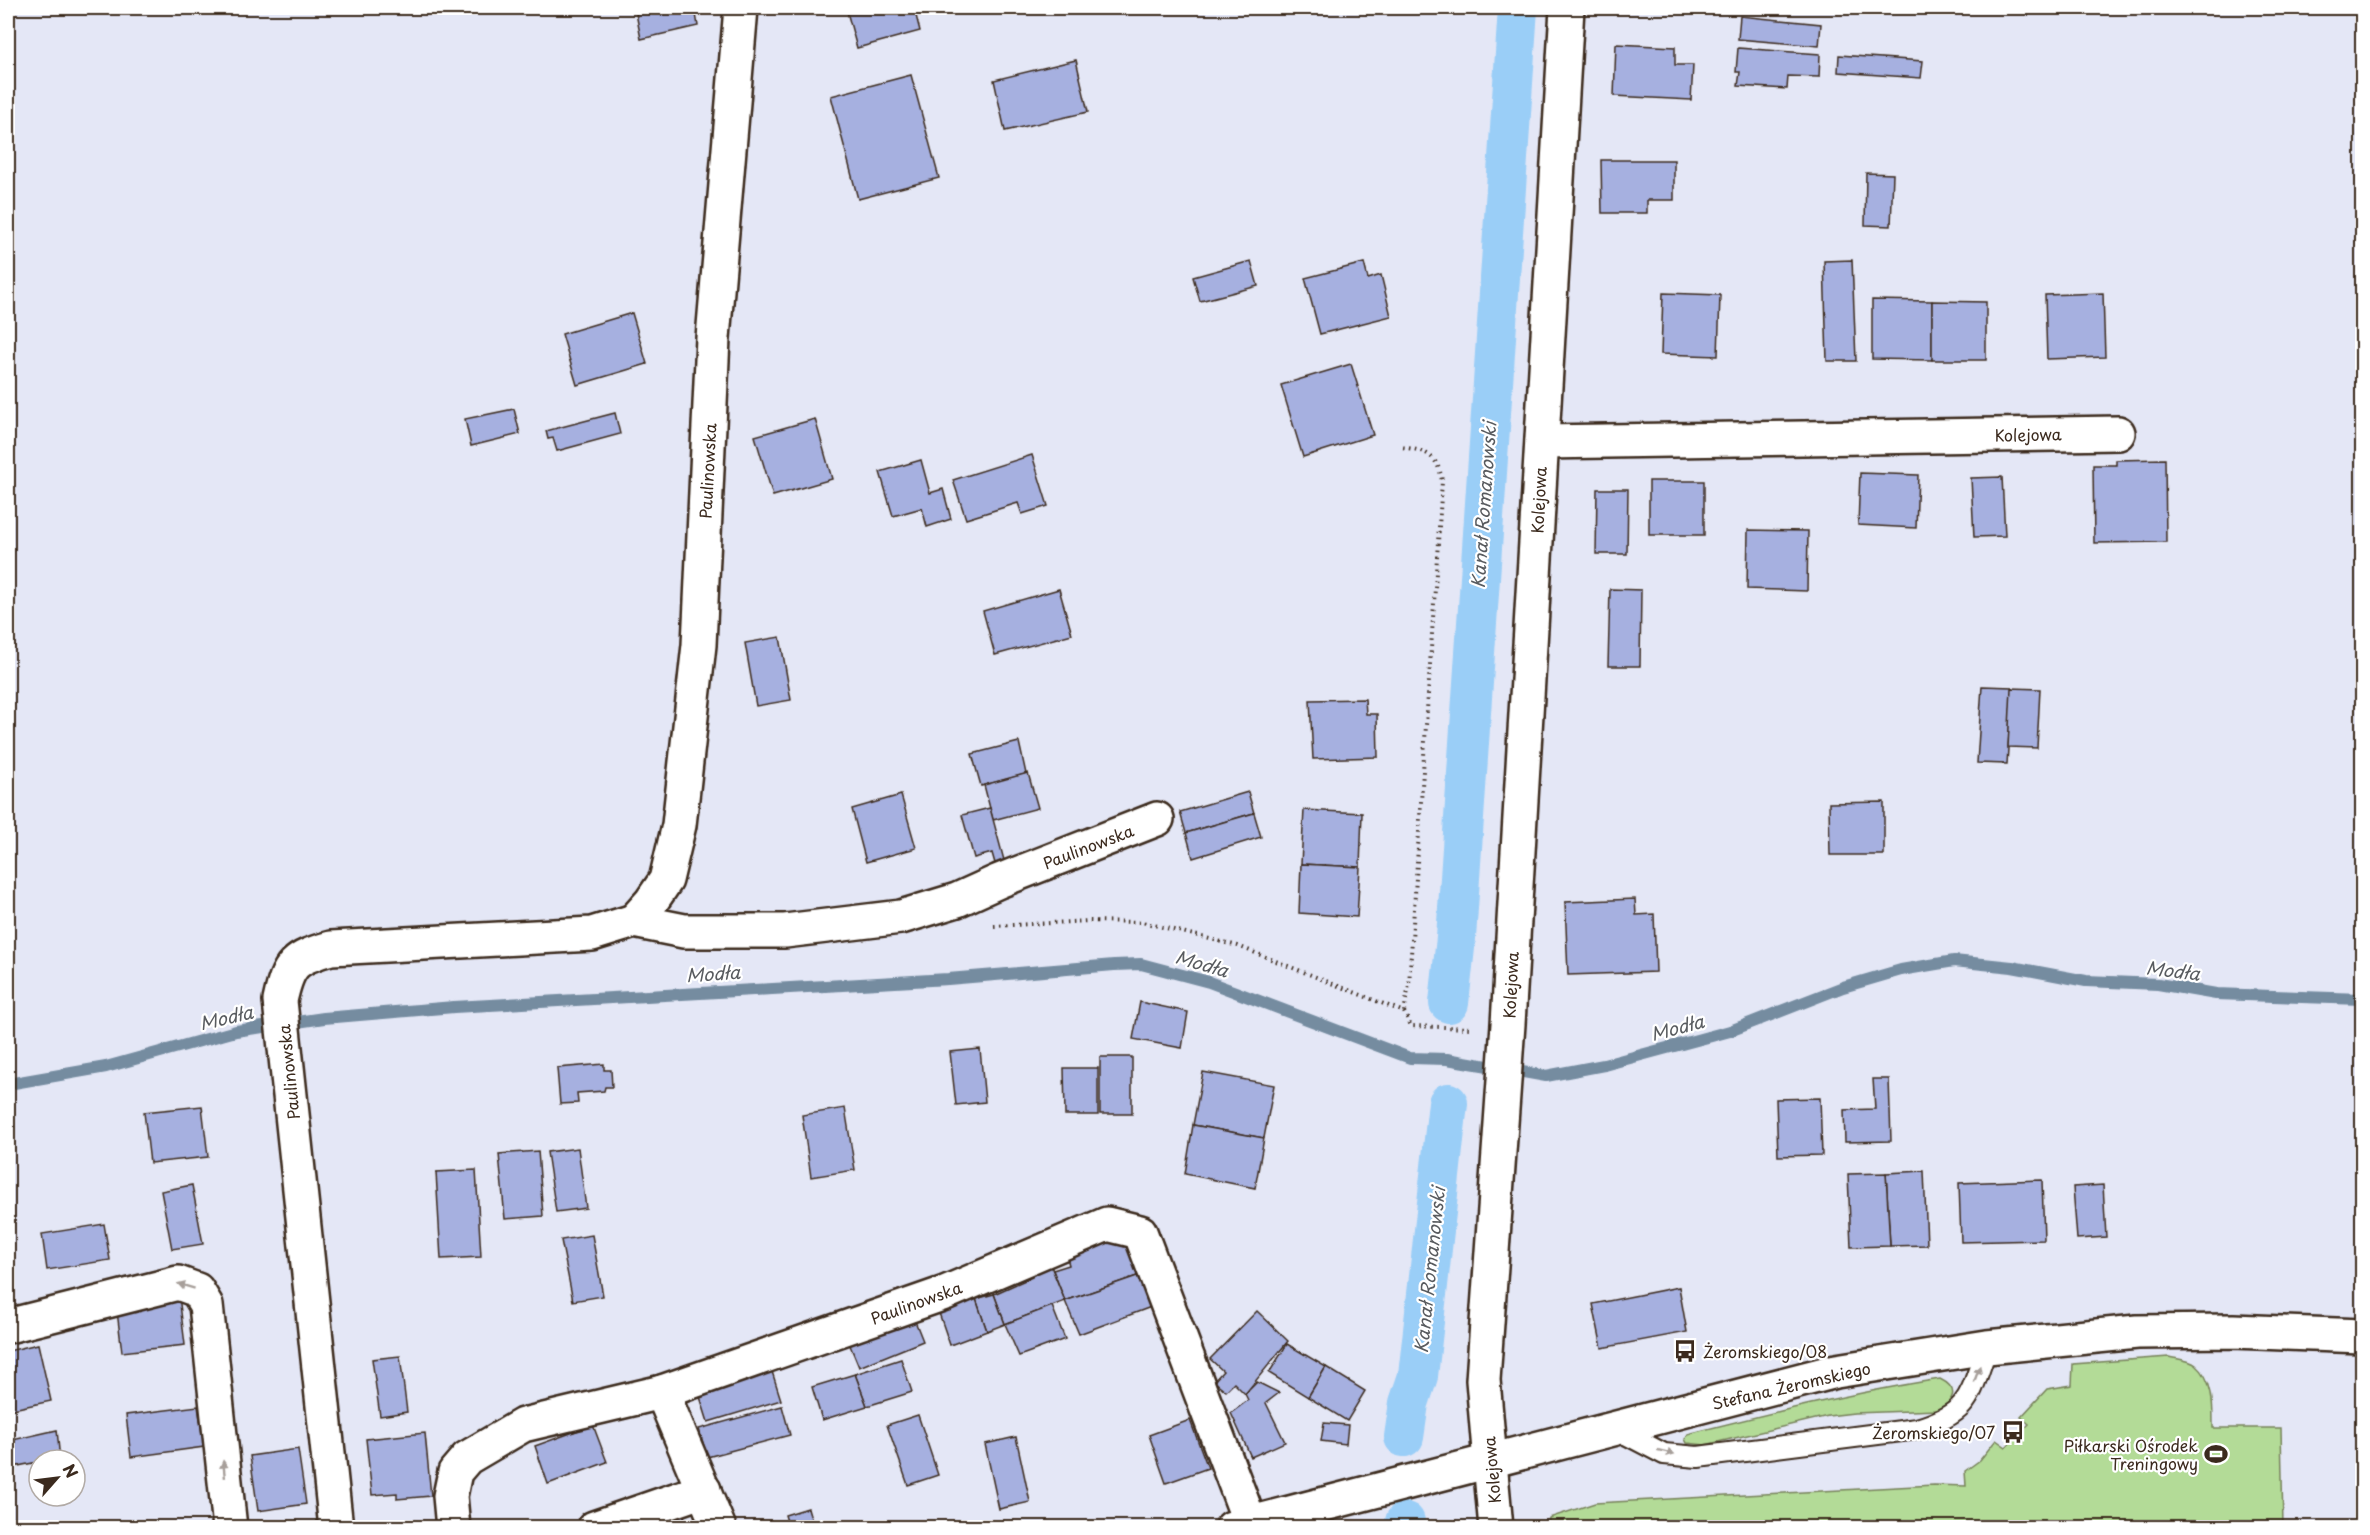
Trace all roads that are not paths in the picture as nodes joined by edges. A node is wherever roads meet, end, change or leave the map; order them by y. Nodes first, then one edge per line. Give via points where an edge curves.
1 (741, 8) edge
2 (1567, 8) edge
3 (2118, 433) dead end
4 (1542, 442) junction
5 (1157, 819) dead end
6 (634, 921) junction
7 (8, 1326) edge
8 (2362, 1336) edge
9 (1987, 1347) junction
10 (662, 1392) junction
11 (1614, 1428) junction
12 (1490, 1461) junction
13 (704, 1490) junction
14 (1245, 1526) edge
15 (230, 1527) edge
16 (336, 1527) edge
17 (453, 1527) edge
18 (594, 1527) edge
19 (719, 1527) edge
20 (1496, 1527) edge

1 - 6 street, Paulinowska via 713,338 699,645 679,825 666,880
2 - 4 street, Kolejowa
3 - 4 street, Kolejowa
4 - 12 street, Kolejowa via 1494,1026 1501,1105 1483,1380
5 - 6 street, Paulinowska via 957,900 901,917 784,931 684,931
6 - 16 street, Paulinowska via 592,934 331,948 306,954 286,975 280,1001
15 -> 7 street via 206,1305 197,1290 178,1282
8 - 9 street, Stefana Żeromskiego via 2233,1330 2137,1332
9 - 11 street, Stefana Żeromskiego via 1836,1371
11 -> 9 lane via 1664,1454 1698,1456 1917,1429 1953,1414 1967,1401
10 - 13 street
10 - 14 street, Paulinowska via 945,1293 1107,1224 1140,1232
10 - 17 street, Paulinowska via 524,1425 489,1443 455,1472 450,1496
11 - 12 street, Stefana Żeromskiego
12 - 14 street, Stefana Żeromskiego
12 - 20 street, Kolejowa
13 - 18 street
13 - 19 street

